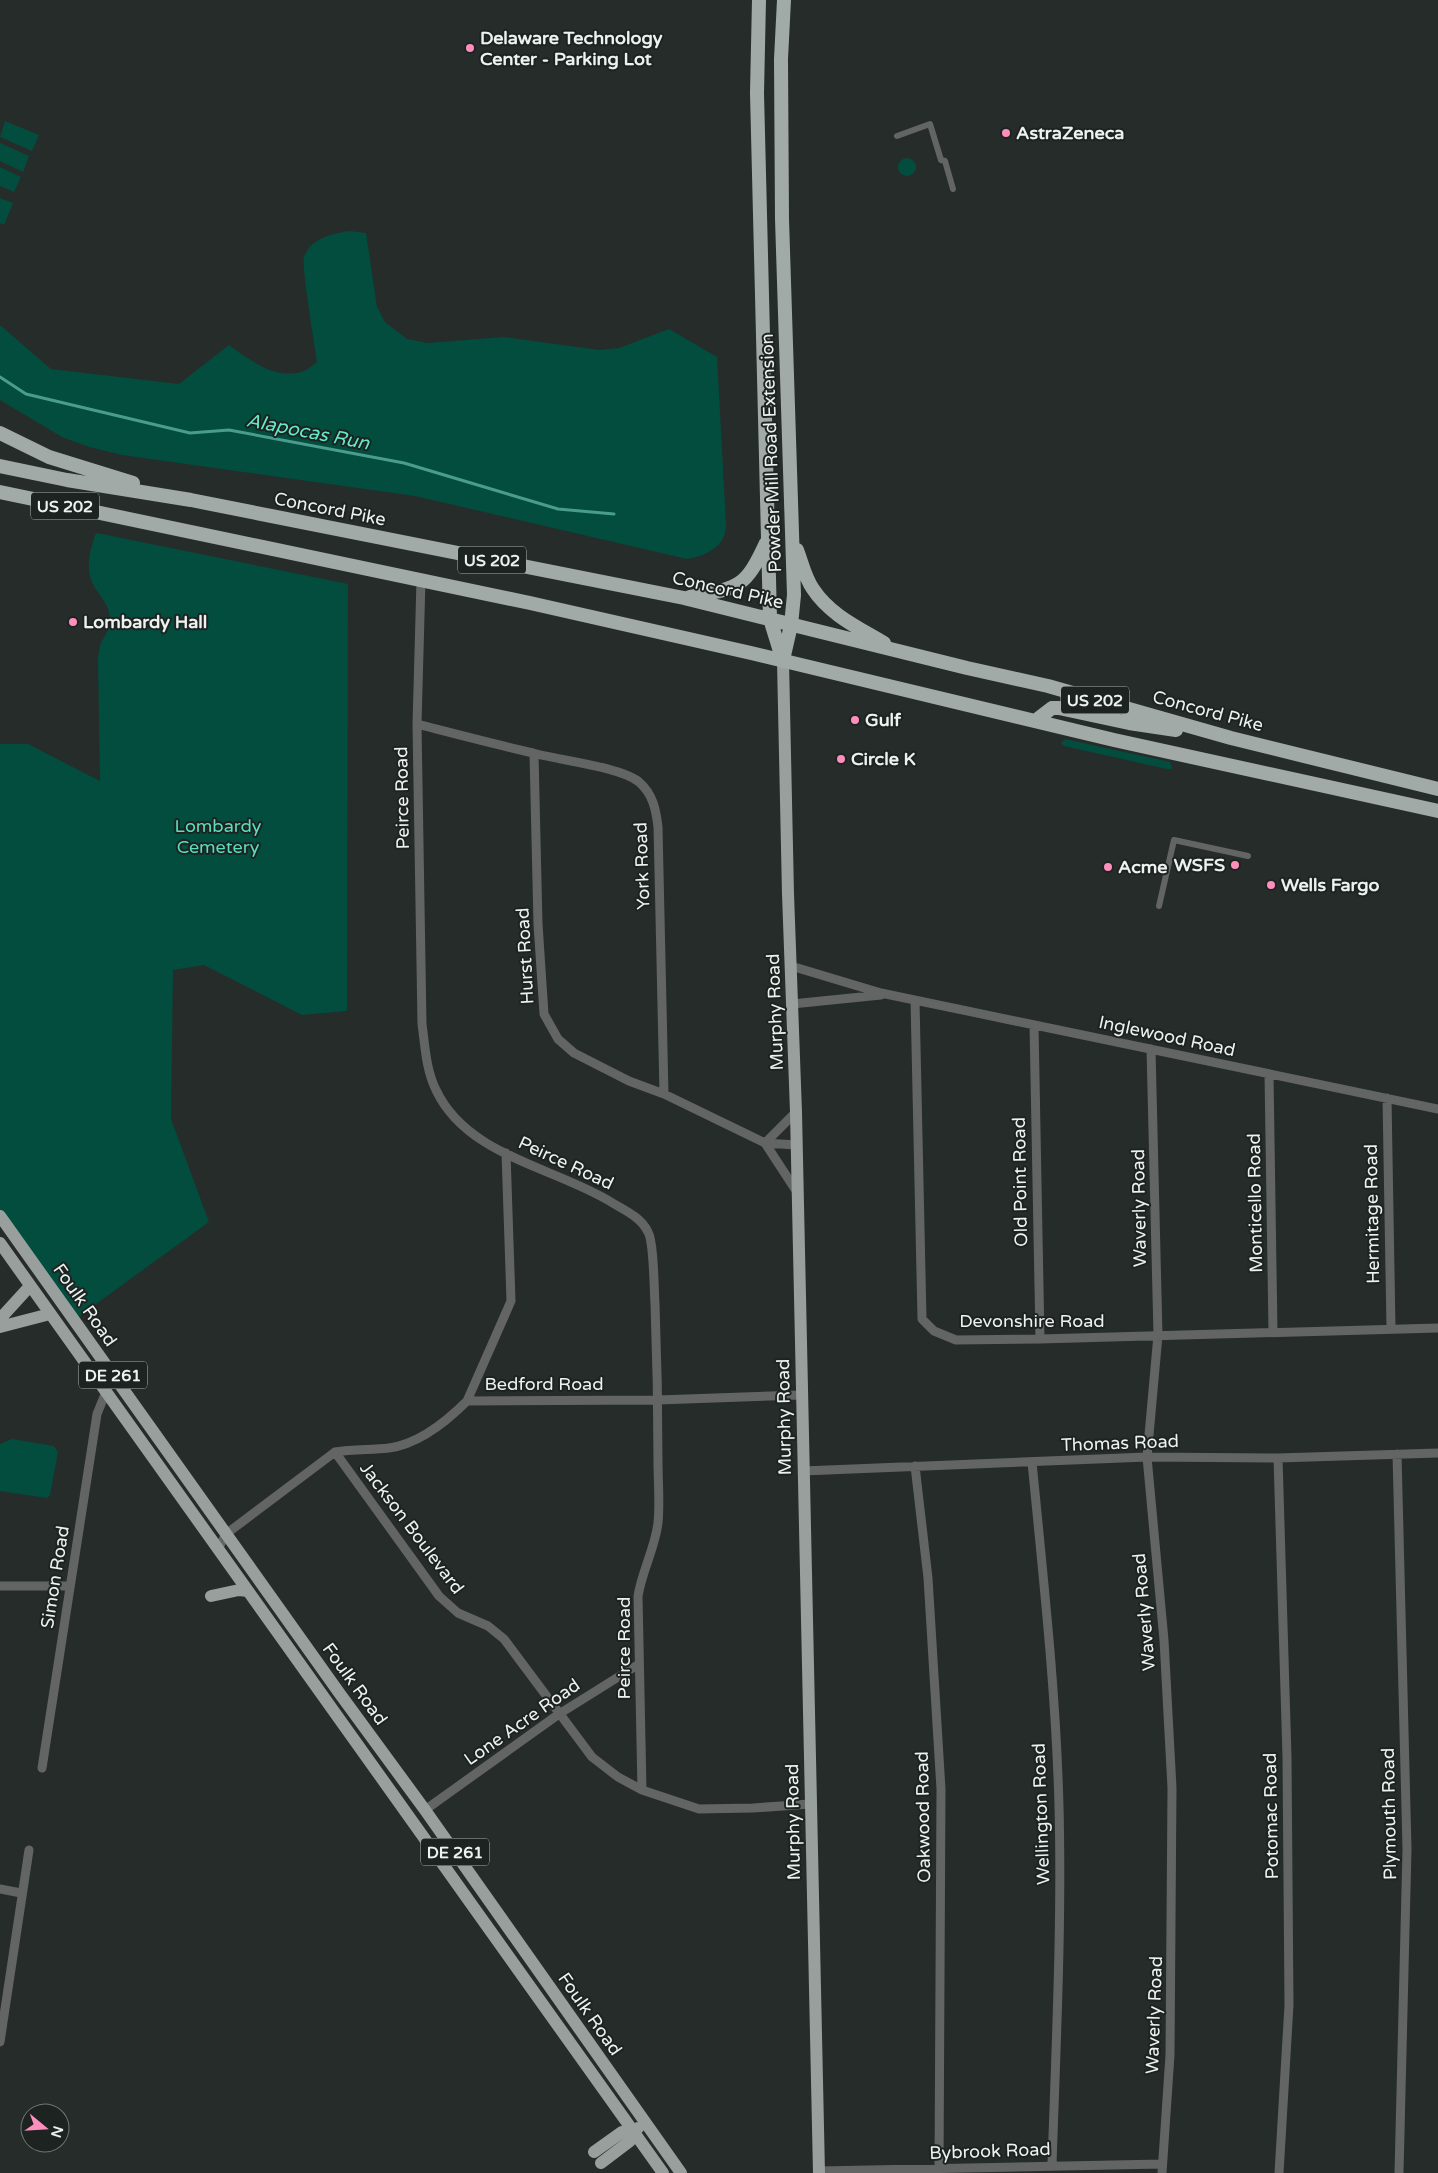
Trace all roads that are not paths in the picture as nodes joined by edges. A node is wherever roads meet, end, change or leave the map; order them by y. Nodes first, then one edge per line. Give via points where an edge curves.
1 (759, 0) edge
2 (784, 0) edge
3 (897, 136) dead end
4 (953, 188) dead end
5 (0, 433) edge
6 (0, 466) edge
7 (0, 492) edge
8 (191, 500) junction
9 (768, 538) junction
10 (793, 539) junction
11 (420, 580) junction
12 (684, 598) junction
13 (770, 619) junction
14 (791, 625) junction
15 (898, 652) junction
16 (783, 661) junction
17 (1035, 720) junction
18 (417, 724) junction
19 (1231, 738) junction
20 (534, 754) junction
21 (1438, 789) edge
22 (1438, 811) edge
23 (1248, 856) dead end
24 (1160, 906) dead end
25 (791, 966) junction
26 (888, 994) junction
27 (915, 1000) junction
28 (792, 1004) junction
29 (1034, 1025) junction
30 (1151, 1050) junction
31 (1269, 1074) junction
32 (664, 1094) junction
33 (1386, 1098) junction
34 (1438, 1109) edge
35 (796, 1112) junction
36 (765, 1144) junction
37 (796, 1146) junction
38 (506, 1153) junction
39 (797, 1192) junction
40 (0, 1216) edge
41 (0, 1243) edge
42 (30, 1286) junction
43 (50, 1314) junction
44 (0, 1319) edge
45 (0, 1327) edge
46 (1438, 1328) edge
47 (1391, 1329) junction
48 (1273, 1332) junction
49 (1158, 1335) junction
50 (1040, 1339) junction
51 (106, 1392) junction
52 (802, 1395) junction
53 (658, 1400) junction
54 (467, 1401) junction
55 (335, 1452) junction
56 (1438, 1453) edge
57 (1397, 1454) junction
58 (1147, 1457) junction
59 (1278, 1458) junction
60 (1032, 1462) junction
61 (915, 1466) junction
62 (803, 1471) junction
63 (226, 1534) junction
64 (218, 1549) junction
65 (0, 1586) edge
66 (70, 1586) junction
67 (248, 1591) junction
68 (211, 1596) dead end
69 (639, 1664) junction
70 (559, 1714) junction
71 (42, 1768) dead end
72 (642, 1790) junction
73 (810, 1804) junction
74 (425, 1810) junction
75 (29, 1850) dead end
76 (0, 1889) edge
77 (21, 1893) junction
78 (0, 2042) edge
79 (645, 2123) junction
80 (632, 2133) junction
81 (598, 2157) dead end
82 (1052, 2165) junction
83 (939, 2168) junction
84 (1162, 2168) edge
85 (819, 2172) edge
86 (663, 2173) edge
87 (681, 2173) edge
88 (1279, 2173) edge
89 (1399, 2173) edge

1 - 9 highway, Powder Mill Road Extension via 756,93
2 - 10 highway, Powder Mill Road Extension via 782,219
3 - 4 street via 930,124
5 - 8 highway via 76,467
6 - 8 highway, Concord Pike / US 202
7 - 11 highway, US 202
8 - 12 highway, Concord Pike / US 202
9 - 12 highway via 744,582 728,590
9 - 13 highway, Powder Mill Road Extension
10 - 14 highway, Powder Mill Road Extension
10 - 15 highway via 807,577 824,603
11 - 16 highway, US 202
11 - 18 street, Peirce Road
12 - 13 highway, Concord Pike / US 202
13 - 14 highway, Concord Pike / US 202
13 - 16 highway, Powder Mill Road Extension
14 - 15 highway, Concord Pike / US 202
14 - 16 highway, Powder Mill Road Extension
15 - 19 highway, Concord Pike / US 202 via 1048,686
16 - 17 highway, US 202
16 - 25 main road, Murphy Road
17 - 19 highway via 1052,708 1059,708 1129,723
17 - 22 highway, US 202
18 - 20 street, York Road
18 - 38 street, Peirce Road via 422,1015 426,1060 435,1090 452,1116 477,1138
19 - 21 highway, Concord Pike / US 202
20 - 32 street, Hurst Road via 538,924 544,1014 558,1039 574,1053 629,1081
20 - 32 street, York Road via 627,774 640,783 654,804 658,827
23 - 24 street via 1174,840
25 - 26 street, Inglewood Road
25 - 28 main road, Murphy Road
26 - 27 street, Inglewood Road
26 - 28 street, Inglewood Road
27 - 29 street, Inglewood Road
27 - 50 street, Devonshire Road via 922,1319 934,1331 956,1340
28 - 35 main road, Murphy Road
29 - 30 street, Inglewood Road
29 - 50 street, Old Point Road
30 - 31 street, Inglewood Road
30 - 49 street, Waverly Road
31 - 33 street, Inglewood Road
31 - 48 street, Monticello Road
32 - 36 street, Hurst Road
33 - 34 street, Inglewood Road
33 - 47 street, Hermitage Road
35 - 36 street
35 - 37 main road, Murphy Road
36 - 37 street, Hurst Road
36 - 39 street
37 - 39 main road, Murphy Road
38 - 53 street, Peirce Road via 602,1196 636,1217 649,1233
38 - 54 street via 511,1301
39 - 52 main road, Murphy Road
40 - 63 main road, Foulk Road / DE 261
41 - 42 main road, Foulk Road / DE 261
42 - 43 main road, Foulk Road / DE 261
42 - 44 main road
43 - 45 main road
43 - 51 main road, Foulk Road / DE 261
46 - 47 street, Devonshire Road
47 - 48 street, Devonshire Road
48 - 49 street, Devonshire Road
49 - 50 street, Devonshire Road
49 - 58 street, Waverly Road
51 - 64 main road, Foulk Road / DE 261
51 - 66 street, Simon Road via 97,1414
52 - 53 street, Bedford Road
52 - 62 main road, Murphy Road
53 - 54 street, Bedford Road
53 - 69 street, Peirce Road via 658,1523 638,1596
54 - 55 street, Bedford Road via 420,1438 390,1448
55 - 63 street, Bedford Road
55 - 70 street, Jackson Boulevard via 439,1596 458,1613 488,1626 504,1639
56 - 57 street, Thomas Road
57 - 59 street, Thomas Road
57 - 89 street, Plymouth Road via 1407,1849
58 - 59 street, Thomas Road
58 - 60 street, Thomas Road
58 - 84 street, Waverly Road via 1164,1640 1172,1788 1170,2045
59 - 88 street, Potomac Road via 1287,1758 1289,2005
60 - 61 street, Thomas Road
60 - 82 street, Wellington Road via 1049,1635 1059,1804 1060,1918
61 - 62 street, Thomas Road
61 - 83 street, Oakwood Road via 928,1578 941,1789
62 - 73 main road, Murphy Road
63 - 64 street, Bedford Road
63 - 74 main road, Foulk Road / DE 261
64 - 67 main road, Foulk Road / DE 261
65 - 66 street
66 - 71 street, Simon Road
67 - 68 main road
67 - 80 main road, Foulk Road / DE 261
69 - 70 street, Lone Acre Road
69 - 72 street, Peirce Road
70 - 72 street, Jackson Boulevard via 592,1756 618,1777
70 - 74 street, Lone Acre Road
72 - 73 street, Jackson Boulevard via 699,1809
73 - 85 main road, Murphy Road
74 - 79 main road, Foulk Road / DE 261
75 - 77 street
76 - 77 street
77 - 78 street
79 - 80 main road
79 - 87 main road, Foulk Road / DE 261
80 - 81 main road via 630,2141
80 - 86 main road, Foulk Road / DE 261
82 - 83 street, Bybrook Road
82 - 84 street, Bybrook Road
83 - 85 street, Bybrook Road

